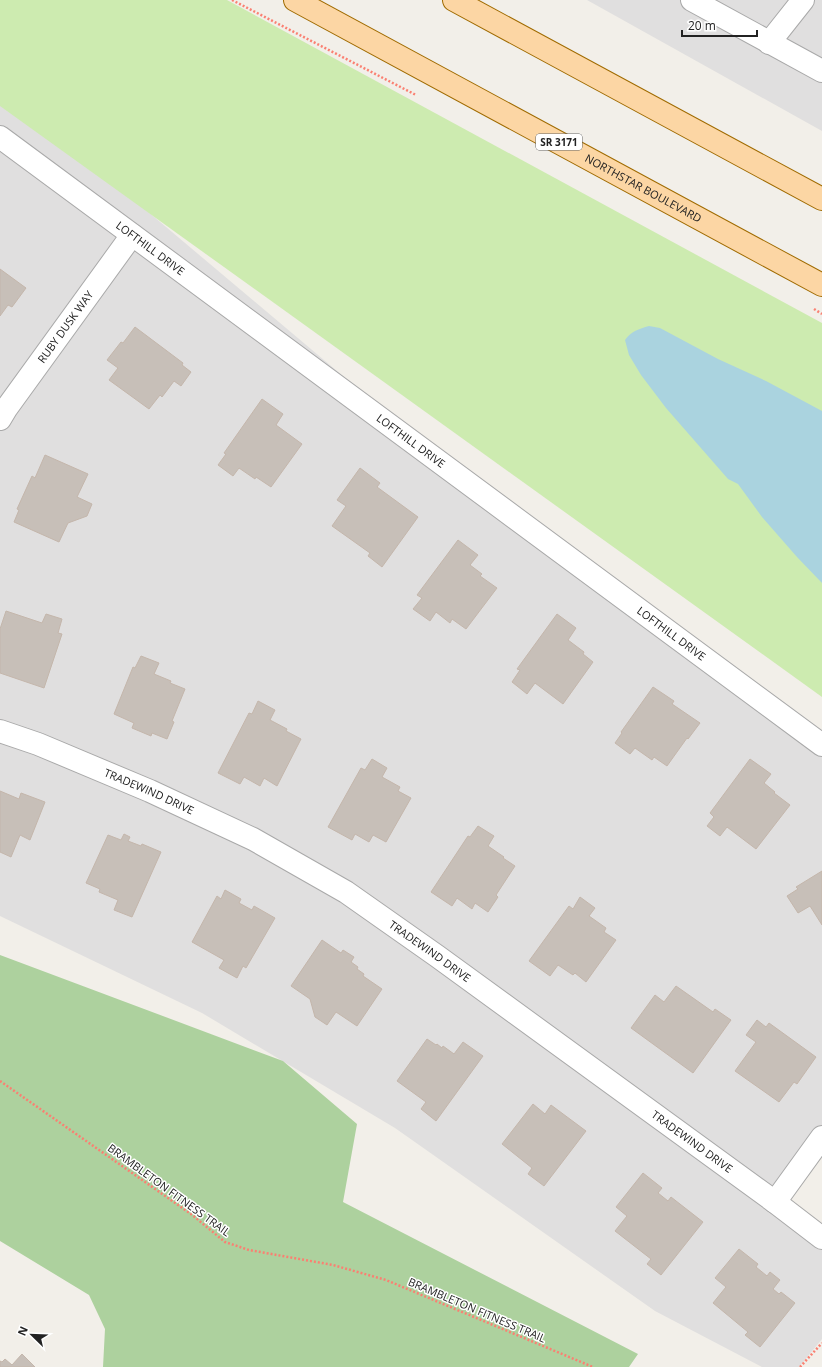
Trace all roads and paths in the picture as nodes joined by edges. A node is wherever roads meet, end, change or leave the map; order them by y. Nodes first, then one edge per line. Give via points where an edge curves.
1 (295, 0) edge
2 (454, 0) edge
3 (692, 0) edge
4 (803, 0) edge
5 (770, 43) junction
6 (822, 71) edge
7 (0, 137) edge
8 (822, 199) edge
9 (132, 235) junction
10 (822, 285) edge
11 (0, 419) edge
12 (0, 731) edge
13 (822, 745) edge
14 (0, 1081) edge
15 (822, 1137) edge
16 (775, 1202) junction
17 (822, 1238) edge
18 (822, 1343) edge
19 (593, 1367) edge
20 (800, 1367) edge

1 - 10 main road, NORTHSTAR BOULEVARD / SR 3171
2 - 8 main road
3 - 5 street
4 - 5 street
5 - 6 street
7 - 9 street, LOFTHILL DRIVE
9 - 11 street, RUBY DUSK WAY
9 - 13 street, LOFTHILL DRIVE
12 - 16 street, TRADEWIND DRIVE via 143,788 239,832 346,892
14 - 19 path, BRAMBLETON FITNESS TRAIL via 191,1214 225,1242 249,1250 333,1264 386,1280
15 - 16 street
16 - 17 street, TRADEWIND DRIVE
18 - 20 path

